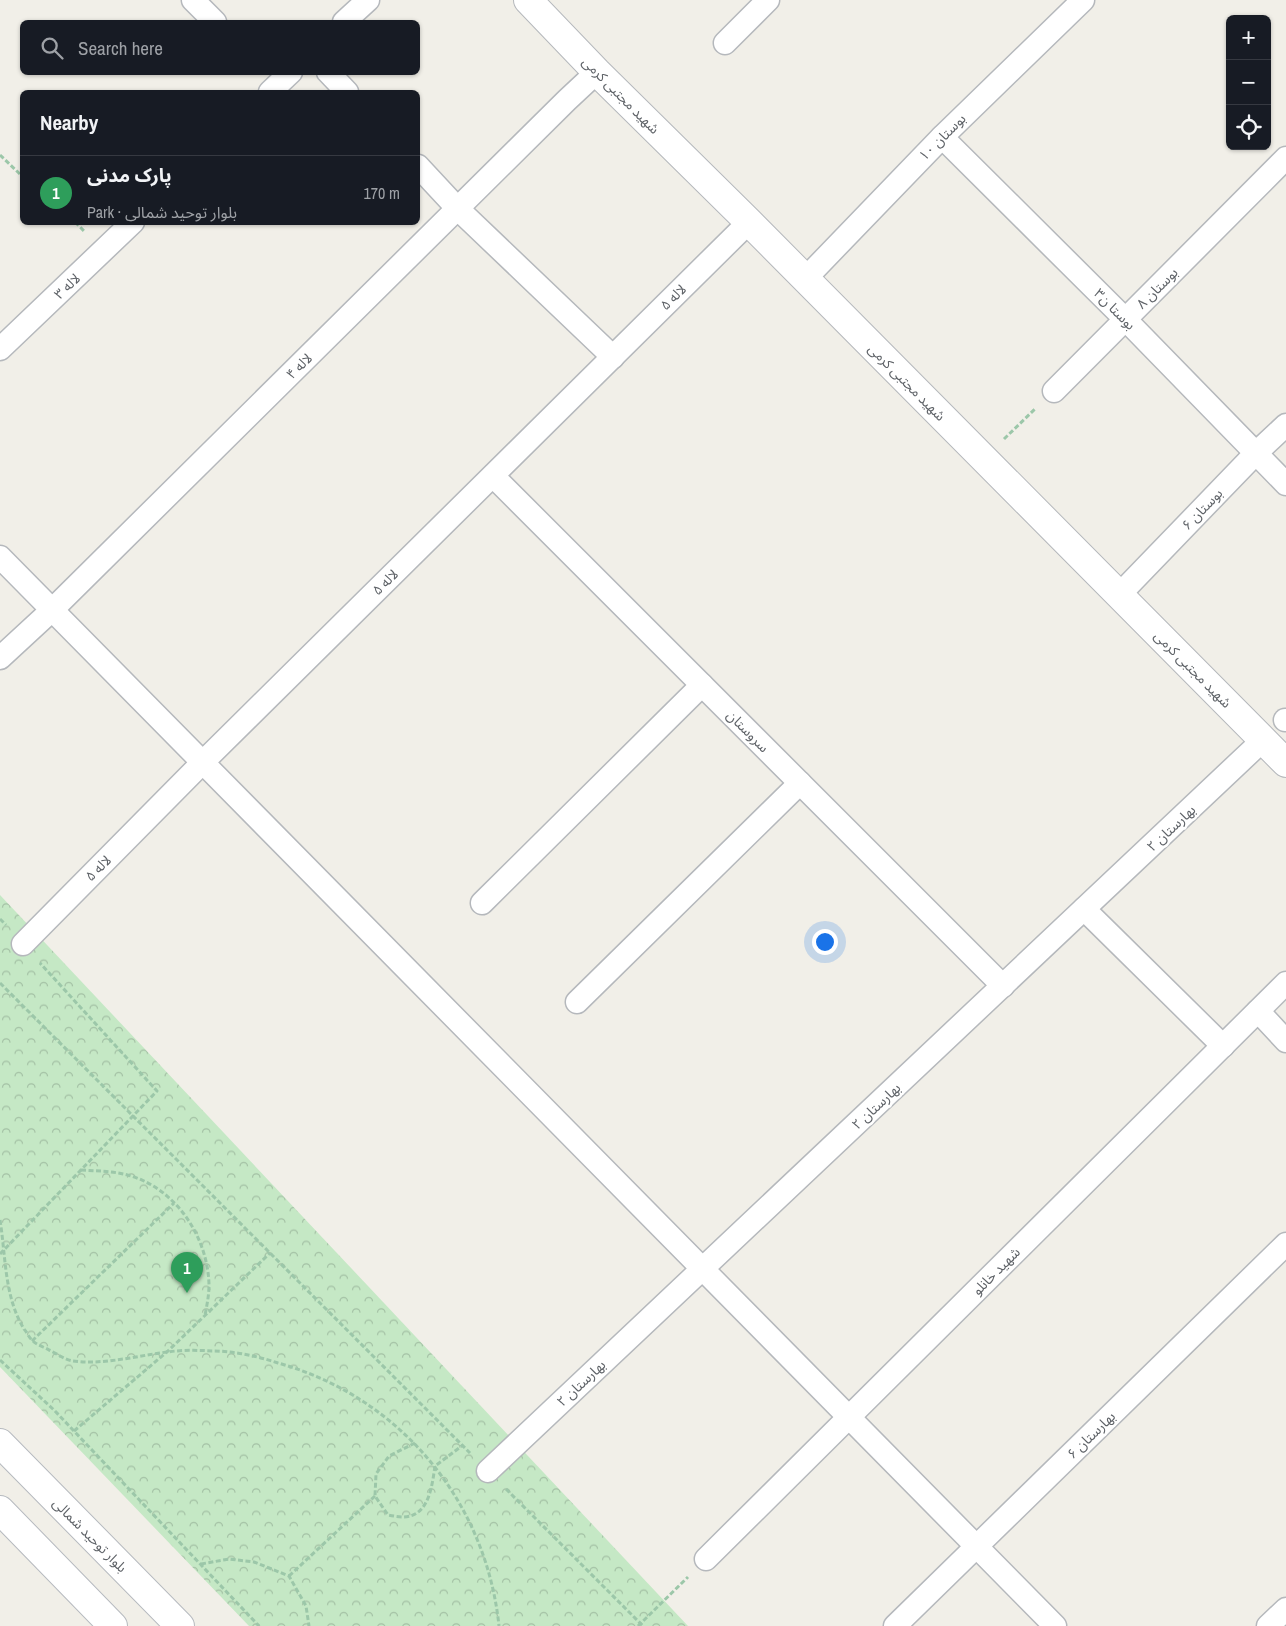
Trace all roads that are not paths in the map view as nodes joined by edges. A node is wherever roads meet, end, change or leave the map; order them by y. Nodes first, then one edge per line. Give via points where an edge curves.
1 (193, 0) edge
2 (368, 0) edge
3 (528, 0) edge
4 (768, 0) edge
5 (1083, 0) edge
6 (213, 20) edge
7 (346, 20) edge
8 (725, 43) dead end
9 (597, 72) junction
10 (331, 75) edge
11 (345, 90) edge
12 (942, 137) junction
13 (1286, 158) edge
14 (420, 168) edge
15 (458, 209) junction
16 (749, 222) junction
17 (130, 225) edge
18 (805, 279) junction
19 (1126, 320) junction
20 (0, 349) edge
21 (613, 357) junction
22 (1054, 391) road end
23 (1286, 424) edge
24 (1256, 453) junction
25 (493, 476) junction
26 (1286, 484) edge
27 (0, 557) edge
28 (1120, 595) junction
29 (52, 610) junction
30 (0, 658) edge
31 (702, 685) junction
32 (1263, 740) junction
33 (203, 762) junction
34 (1286, 763) edge
35 (800, 783) junction
36 (482, 903) dead end
37 (1084, 909) junction
38 (23, 944) road end
39 (1286, 983) edge
40 (1003, 986) junction
41 (578, 1002) dead end
42 (1258, 1011) junction
43 (1286, 1041) edge
44 (1223, 1046) junction
45 (1286, 1244) edge
46 (703, 1269) junction
47 (849, 1417) junction
48 (0, 1443) edge
49 (488, 1471) road end
50 (0, 1510) edge
51 (977, 1546) junction
52 (706, 1559) road end
53 (1286, 1609) edge
54 (113, 1626) edge
55 (180, 1626) edge
56 (895, 1626) edge
57 (1055, 1626) edge
58 (1268, 1626) edge

1 - 6 street
2 - 7 street
3 - 9 street, شهید مجتبی کرمی
4 - 8 street
5 - 12 street, بوستان ۱۰
9 - 15 street, لاله ۴
9 - 16 street, شهید مجتبی کرمی
10 - 11 street
12 - 18 street, بوستان ۱۰
12 - 19 street, بوستا ن۳
13 - 19 street, بوستان ۸
14 - 15 street
15 - 21 street
15 - 29 street, لاله ۴
16 - 18 street, شهید مجتبی کرمی
16 - 21 street, لاله ۵
17 - 20 street, لاله ۳
18 - 28 street, شهید مجتبی کرمی
19 - 22 street, بوستان ۸
19 - 24 street, بوستا ن۳
21 - 25 street, لاله ۵
23 - 24 street, بوستان ۶
24 - 26 street, بوستا ن۳
24 - 28 street, بوستان ۶
25 - 31 street, سروستان
25 - 33 street, لاله ۵
27 - 29 street
28 - 32 street, شهید مجتبی کرمی
29 - 30 street, لاله ۴
29 - 33 street
31 - 35 street, سروستان
31 - 36 street
32 - 34 street, شهید مجتبی کرمی
32 - 37 street, بهارستان ۲
33 - 38 street, لاله ۵
33 - 46 street
35 - 40 street, سروستان
35 - 41 street
37 - 40 street, بهارستان ۲
37 - 44 street
39 - 42 street, شهید خانلو
40 - 46 street, بهارستان ۲
42 - 43 street
42 - 44 street, شهید خانلو
44 - 47 street, شهید خانلو
45 - 51 street, بهارستان ۶
46 - 47 street
46 - 49 street, بهارستان ۲
47 - 51 street
47 - 52 street, شهید خانلو
48 - 55 street, بلوار توحید شمالی
50 - 54 street
51 - 56 street, بهارستان ۶
51 - 57 street
53 - 58 street

